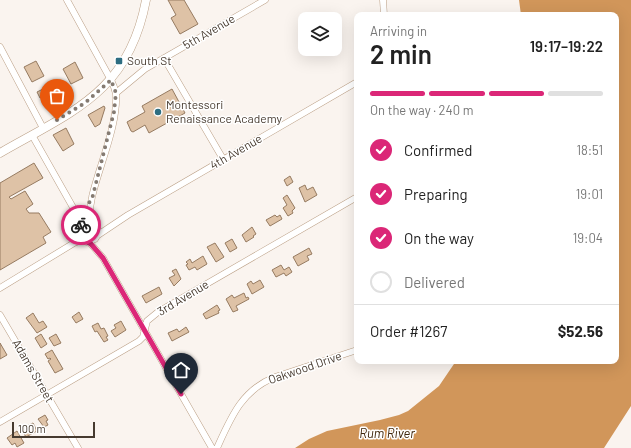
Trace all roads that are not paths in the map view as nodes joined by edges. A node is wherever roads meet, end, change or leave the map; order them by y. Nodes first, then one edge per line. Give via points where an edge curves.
1 (67, 0) edge
2 (146, 0) edge
3 (265, 0) edge
4 (383, 0) edge
5 (384, 12) edge
6 (0, 47) edge
7 (164, 58) junction
8 (111, 80) junction
9 (354, 84) edge
10 (116, 93) junction
11 (43, 128) junction
12 (32, 135) junction
13 (0, 153) edge
14 (223, 160) junction
15 (92, 199) junction
16 (354, 199) edge
17 (116, 222) junction
18 (95, 224) junction
19 (80, 226) junction
20 (97, 236) junction
21 (85, 241) junction
22 (66, 248) junction
23 (103, 258) junction
24 (0, 288) edge
25 (0, 314) edge
26 (145, 331) junction
27 (354, 351) edge
28 (46, 395) junction
29 (0, 422) edge
30 (78, 448) edge
31 (212, 448) edge
32 (217, 448) edge

1 - 8 street
2 - 8 main road via 128,54
3 - 7 street, 5th Avenue
4 - 5 street
6 - 11 street
7 - 10 street, 5th Avenue
7 - 14 street
8 - 10 street
8 - 11 main road via 85,103
9 - 14 street, 4th Avenue
10 - 15 street via 113,120
11 - 12 main road
12 - 13 main road
12 - 19 street via 75,211
14 - 17 street, 4th Avenue
15 - 18 street via 90,214
15 - 19 street via 88,202 86,216
16 - 26 street, 3rd Avenue via 158,312 147,321
17 - 18 street, 4th Avenue
17 - 20 street, 4th Avenue
18 - 19 street via 89,221
18 - 20 street
19 - 21 street via 80,238
19 - 22 street
20 - 21 street via 92,241
20 - 23 street
21 - 22 street
21 - 23 street via 95,247
22 - 24 street
23 - 26 street
25 - 28 street, Adams Street
26 - 28 street, 3rd Avenue via 139,341
26 - 31 street
27 - 32 street, Oakwood Drive via 266,380 256,387 238,405
28 - 29 street, 3rd Avenue
28 - 30 street, Adams Street

